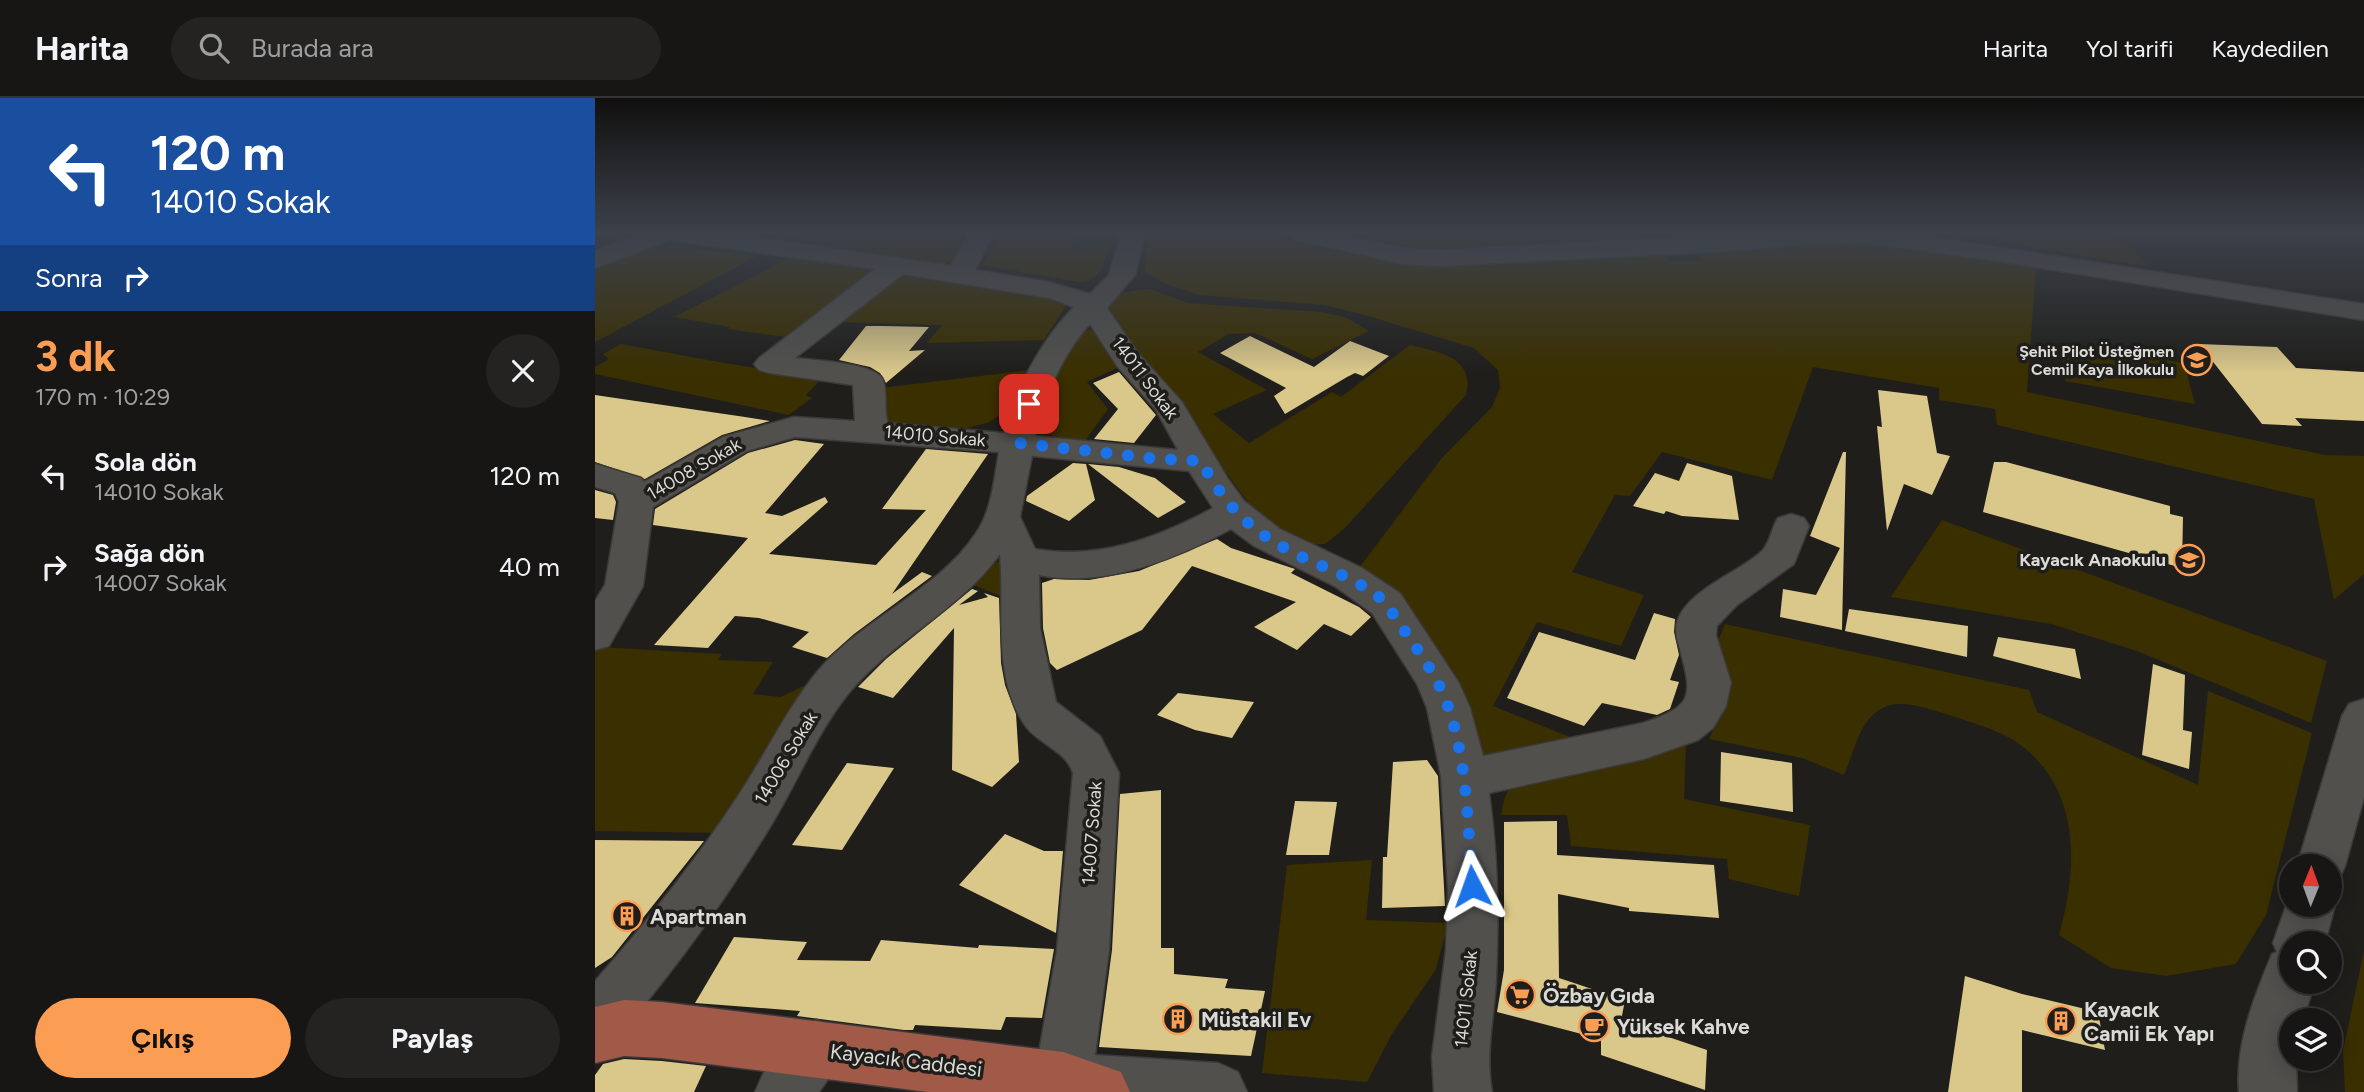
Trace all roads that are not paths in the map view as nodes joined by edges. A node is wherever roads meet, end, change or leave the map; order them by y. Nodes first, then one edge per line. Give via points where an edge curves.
1 (876, 280) edge
2 (991, 280) edge
3 (1117, 280) edge
4 (2165, 280) edge
5 (1091, 305) junction
6 (2364, 313) edge
7 (794, 427) joint
8 (874, 430) junction
9 (1018, 443) junction
10 (1201, 461) junction
11 (595, 475) edge
12 (636, 502) junction
13 (1234, 512) junction
14 (1791, 526) dead end
15 (1012, 539) junction
16 (595, 635) edge
17 (2364, 716) edge
18 (1465, 779) junction
19 (2324, 854) edge
20 (2286, 994) edge
21 (595, 1022) edge
22 (595, 1035) edge
23 (816, 1048) junction
24 (1082, 1086) edge
25 (784, 1092) edge
26 (1218, 1092) edge
27 (1463, 1092) edge
28 (2268, 1092) edge

1 - 8 street via 769,364 856,374 868,380
2 - 5 street via 1056,291
3 - 5 street, 14007 Sokak
4 - 6 street
5 - 9 street, 14007 Sokak via 1055,353 1029,404
5 - 10 street, 14011 Sokak via 1121,352 1170,407
7 - 8 street, 14010 Sokak
7 - 12 street, 14008 Sokak via 735,444
8 - 9 street, 14010 Sokak
9 - 10 street, 14010 Sokak
9 - 15 street, 14007 Sokak
10 - 13 street, 14011 Sokak
11 - 12 street via 629,486
12 - 16 street via 624,586
13 - 15 street via 1160,548 1090,564 1064,566
13 - 18 street, 14011 Sokak via 1272,541 1386,603 1439,685
14 - 18 street via 1781,555 1723,595 1697,622 1696,635 1710,683 1698,716 1683,727 1644,741
15 - 21 street, 14006 Sokak via 979,556 858,657 833,684 747,824 630,983
15 - 24 street, 14007 Sokak via 1019,618 1036,707 1045,719 1088,750 1096,773 1083,950
17 - 19 street
18 - 27 street, 14011 Sokak via 1473,928 1460,1040
20 - 28 street via 2268,1060
22 - 23 main road, Kayacık Caddesi via 624,1028 662,1030
23 - 24 main road, Kayacık Caddesi
23 - 25 street
24 - 26 street, Kayacık Caddesi

